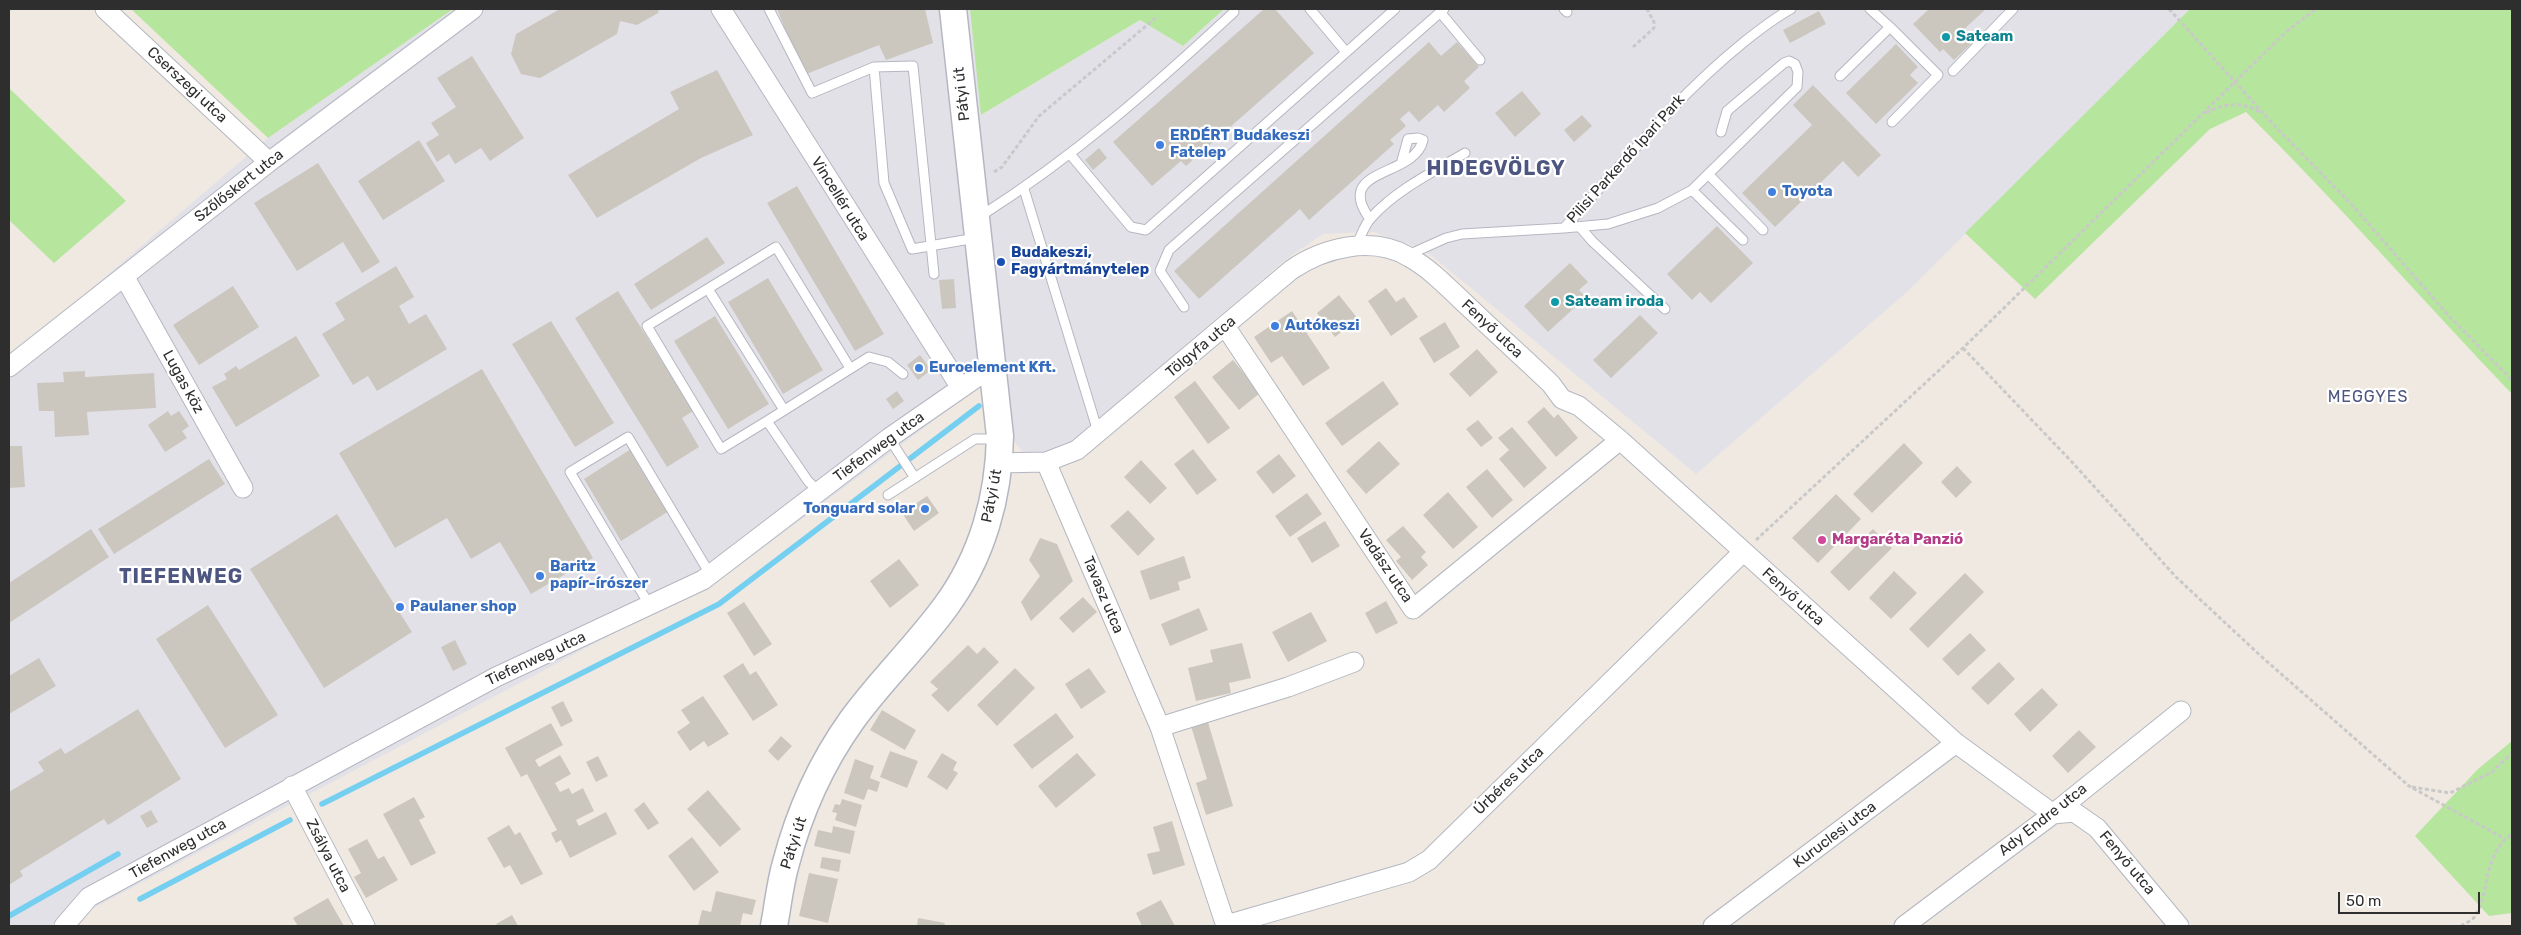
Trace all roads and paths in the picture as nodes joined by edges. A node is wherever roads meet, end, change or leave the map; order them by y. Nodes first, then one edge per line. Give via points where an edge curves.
1 (106, 9) edge
2 (473, 9) edge
3 (720, 9) edge
4 (769, 9) edge
5 (954, 9) edge
6 (1310, 9) edge
7 (1395, 9) edge
8 (1647, 9) edge
9 (1791, 9) edge
10 (1870, 9) edge
11 (2013, 9) edge
12 (2169, 9) edge
13 (2316, 9) edge
14 (1442, 11) edge
15 (1234, 12) dead end
16 (1158, 16) dead end
17 (1890, 27) junction
18 (1633, 46) dead end
19 (1346, 52) junction
20 (1480, 60) dead end
21 (874, 68) junction
22 (1953, 71) dead end
23 (1840, 76) dead end
24 (2235, 82) junction
25 (2200, 118) junction
26 (1892, 122) dead end
27 (2273, 124) junction
28 (1721, 132) dead end
29 (1465, 153) dead end
30 (1070, 154) junction
31 (269, 162) junction
32 (1401, 164) dead end
33 (1708, 174) junction
34 (972, 186) junction
35 (1024, 189) junction
36 (1692, 190) junction
37 (1370, 219) junction
38 (1580, 227) junction
39 (976, 228) junction
40 (1564, 228) junction
41 (1763, 230) dead end
42 (1743, 240) dead end
43 (931, 244) junction
44 (1356, 246) junction
45 (1408, 256) junction
46 (934, 274) dead end
47 (124, 276) junction
48 (708, 289) junction
49 (1184, 307) dead end
50 (1665, 309) dead end
51 (1225, 326) junction
52 (1963, 348) junction
53 (993, 366) junction
54 (9, 367) edge
55 (850, 368) junction
56 (903, 374) dead end
57 (2512, 380) edge
58 (961, 388) junction
59 (784, 410) junction
60 (767, 421) junction
61 (1099, 434) junction
62 (889, 438) junction
63 (1620, 440) junction
64 (999, 451) junction
65 (1046, 462) junction
66 (915, 478) junction
67 (243, 488) dead end
68 (819, 492) junction
69 (888, 495) dead end
70 (1743, 552) junction
71 (710, 574) junction
72 (650, 606) junction
73 (1354, 662) dead end
74 (2181, 710) dead end
75 (1160, 727) junction
76 (1956, 743) junction
77 (2512, 753) edge
78 (292, 786) junction
79 (2409, 786) junction
80 (2053, 814) junction
81 (2512, 834) edge
82 (2505, 839) junction
83 (64, 926) edge
84 (365, 926) edge
85 (774, 926) edge
86 (1226, 926) edge
87 (1714, 926) edge
88 (1904, 926) edge
89 (2179, 926) edge
90 (2461, 926) edge

1 - 31 street, Cserszegi utca
2 - 31 street, Szőlőskert utca
3 - 58 street, Vincellér utca
4 - 21 lane via 812,93
5 - 34 main road, Pátyi út
6 - 19 lane
7 - 19 lane
8 - 18 path via 1654,28
9 - 40 lane, Pilisi Parkerdő Ipari Park via 1722,60 1686,94
10 - 17 lane
11 - 22 lane
12 - 24 path
13 - 24 path via 2287,31
14 - 20 lane
14 - 49 lane via 1169,250 1160,271
15 - 30 lane via 1138,101
16 - 34 path via 1039,116 1002,167
17 - 23 lane
17 - 26 lane via 1938,75
19 - 30 lane via 1146,230 1132,227
21 - 43 lane via 884,183 912,249
21 - 43 lane via 913,66
24 - 25 path
24 - 27 path
25 - 27 path via 2216,108 2235,104 2255,109
25 - 52 path
27 - 57 path via 2353,206 2470,339
28 - 33 lane via 1727,112 1784,63 1795,64 1798,72 1796,87
29 - 37 lane via 1416,182
30 - 35 lane
31 - 47 street, Szőlőskert utca
32 - 37 lane via 1366,182 1359,193 1360,206
33 - 36 lane
33 - 41 lane
34 - 39 main road, Pátyi út
35 - 39 lane
35 - 61 lane
36 - 38 lane via 1650,210 1608,224
36 - 42 lane
37 - 44 lane
38 - 40 lane
38 - 50 lane
39 - 43 lane
39 - 53 main road, Pátyi út
40 - 45 lane, Pilisi Parkerdő Ipari Park via 1462,234
43 - 46 lane
44 - 45 street, Tölgyfa utca via 1391,250
44 - 51 street, Tölgyfa utca via 1333,249 1306,260
45 - 63 street, Fenyő utca via 1424,266 1545,378 1562,399 1579,406
47 - 54 street, Szőlőskert utca
47 - 67 street, Lugas köz
48 - 55 lane via 776,247
48 - 59 lane
48 - 60 lane via 647,326 721,449
51 - 61 street, Tölgyfa utca
51 - 63 street, Vadász utca via 1413,609
52 - 70 path
52 - 79 path via 2176,577
53 - 58 street, Tiefenweg utca
53 - 64 main road, Pátyi út
55 - 56 lane via 869,356 888,362
55 - 59 lane
58 - 62 street, Tiefenweg utca
59 - 60 lane
60 - 68 lane
61 - 65 street, Tölgyfa utca via 1077,450
62 - 66 lane
62 - 68 street, Tiefenweg utca
63 - 70 street, Fenyő utca
64 - 65 street, Tölgyfa utca
64 - 66 lane via 975,439
64 - 85 main road, Pátyi út via 988,524 968,570 947,605 852,720 819,775 785,864
65 - 75 street, Tavasz utca
66 - 69 lane
68 - 71 street, Tiefenweg utca
70 - 76 street, Fenyő utca
70 - 86 street, Úrbéres utca via 1429,860 1409,872
71 - 72 street, Tiefenweg utca
71 - 72 lane via 628,437 570,472
72 - 78 street, Tiefenweg utca via 496,677
73 - 75 street via 1288,687
74 - 80 street, Ady Endre utca
75 - 86 street, Tavasz utca
76 - 80 street, Fenyő utca
76 - 87 street, Kuruclesi utca
77 - 79 path via 2492,772 2450,793
78 - 83 street, Tiefenweg utca via 90,897
78 - 84 street, Zsálya utca
79 - 82 path
80 - 88 street, Ady Endre utca
80 - 89 street, Fenyő utca via 2074,812 2097,828
81 - 82 path
82 - 90 path via 2494,854 2477,914

